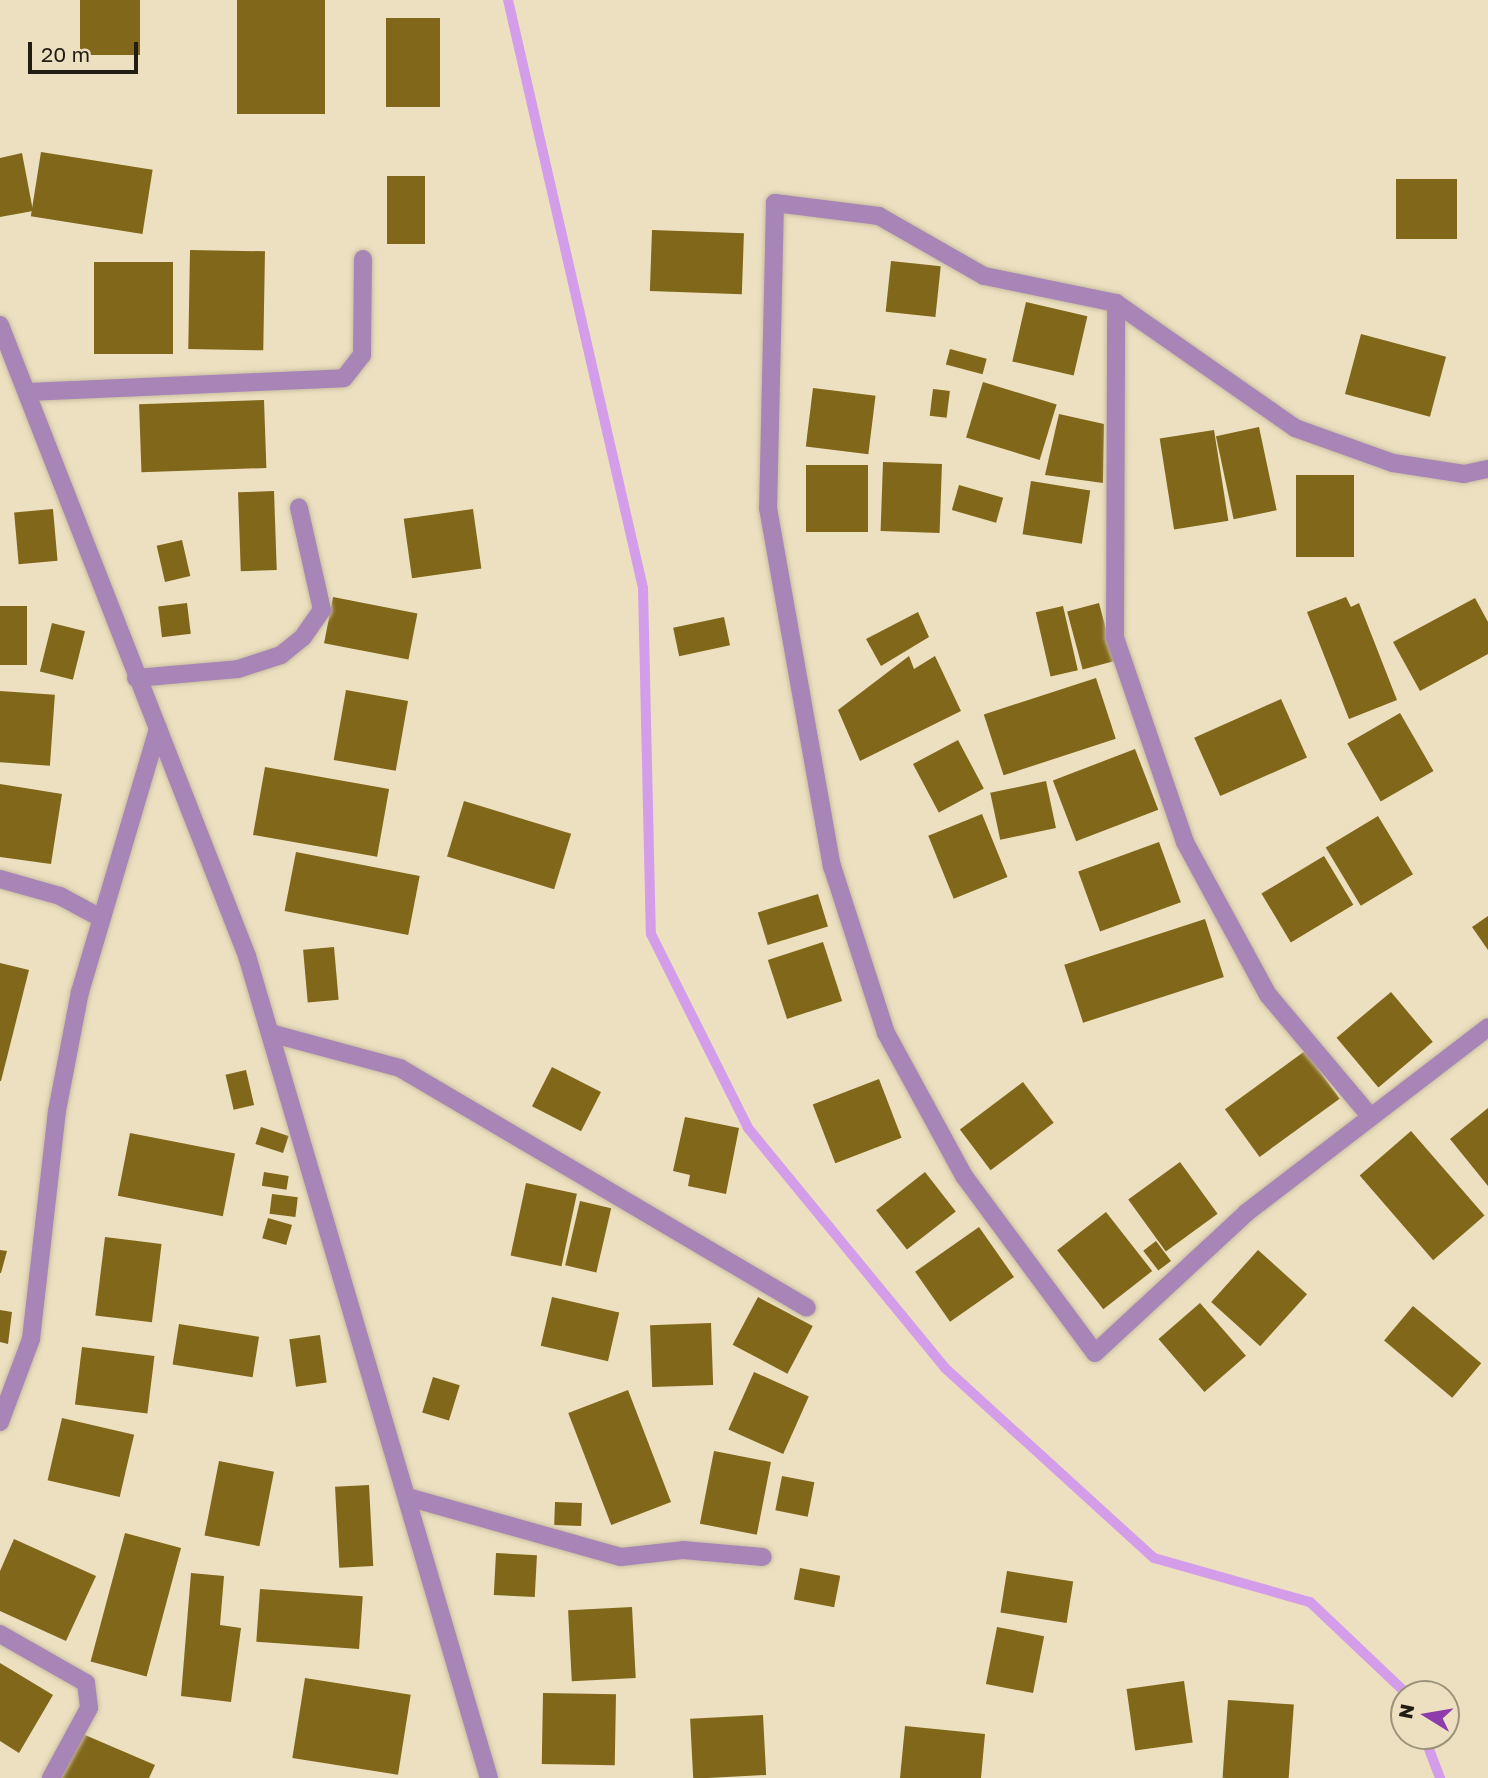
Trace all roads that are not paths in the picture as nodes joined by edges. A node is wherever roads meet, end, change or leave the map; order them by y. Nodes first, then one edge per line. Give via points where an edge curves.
1 (363, 259) dead end
2 (1116, 303) junction
3 (0, 326) edge
4 (28, 392) junction
5 (1488, 469) edge
6 (299, 508) dead end
7 (136, 678) junction
8 (158, 729) junction
9 (0, 879) edge
10 (99, 917) junction
11 (1488, 1027) edge
12 (270, 1033) junction
13 (1370, 1116) junction
14 (807, 1308) dead end
15 (0, 1422) edge
16 (411, 1498) junction
17 (763, 1557) dead end
18 (0, 1634) edge
19 (51, 1778) edge
20 (489, 1778) edge

1 - 4 street via 362,355 344,378
2 - 5 street via 1295,428 1393,463 1464,474
2 - 13 street via 1115,638 1185,842 1268,995
2 - 13 street via 984,276 879,216 775,203 768,508 831,866 886,1033 964,1176 1095,1353 1246,1213
3 - 4 street
4 - 7 street
6 - 7 street via 322,610 303,637 281,655 238,669
7 - 8 street
8 - 10 street
8 - 12 street via 247,956
9 - 10 street via 60,896
10 - 15 street via 57,1111 31,1339
11 - 13 street
12 - 14 street via 400,1068
12 - 16 street
16 - 17 street via 621,1557 682,1550
16 - 20 street
18 - 19 street via 86,1683 89,1708

